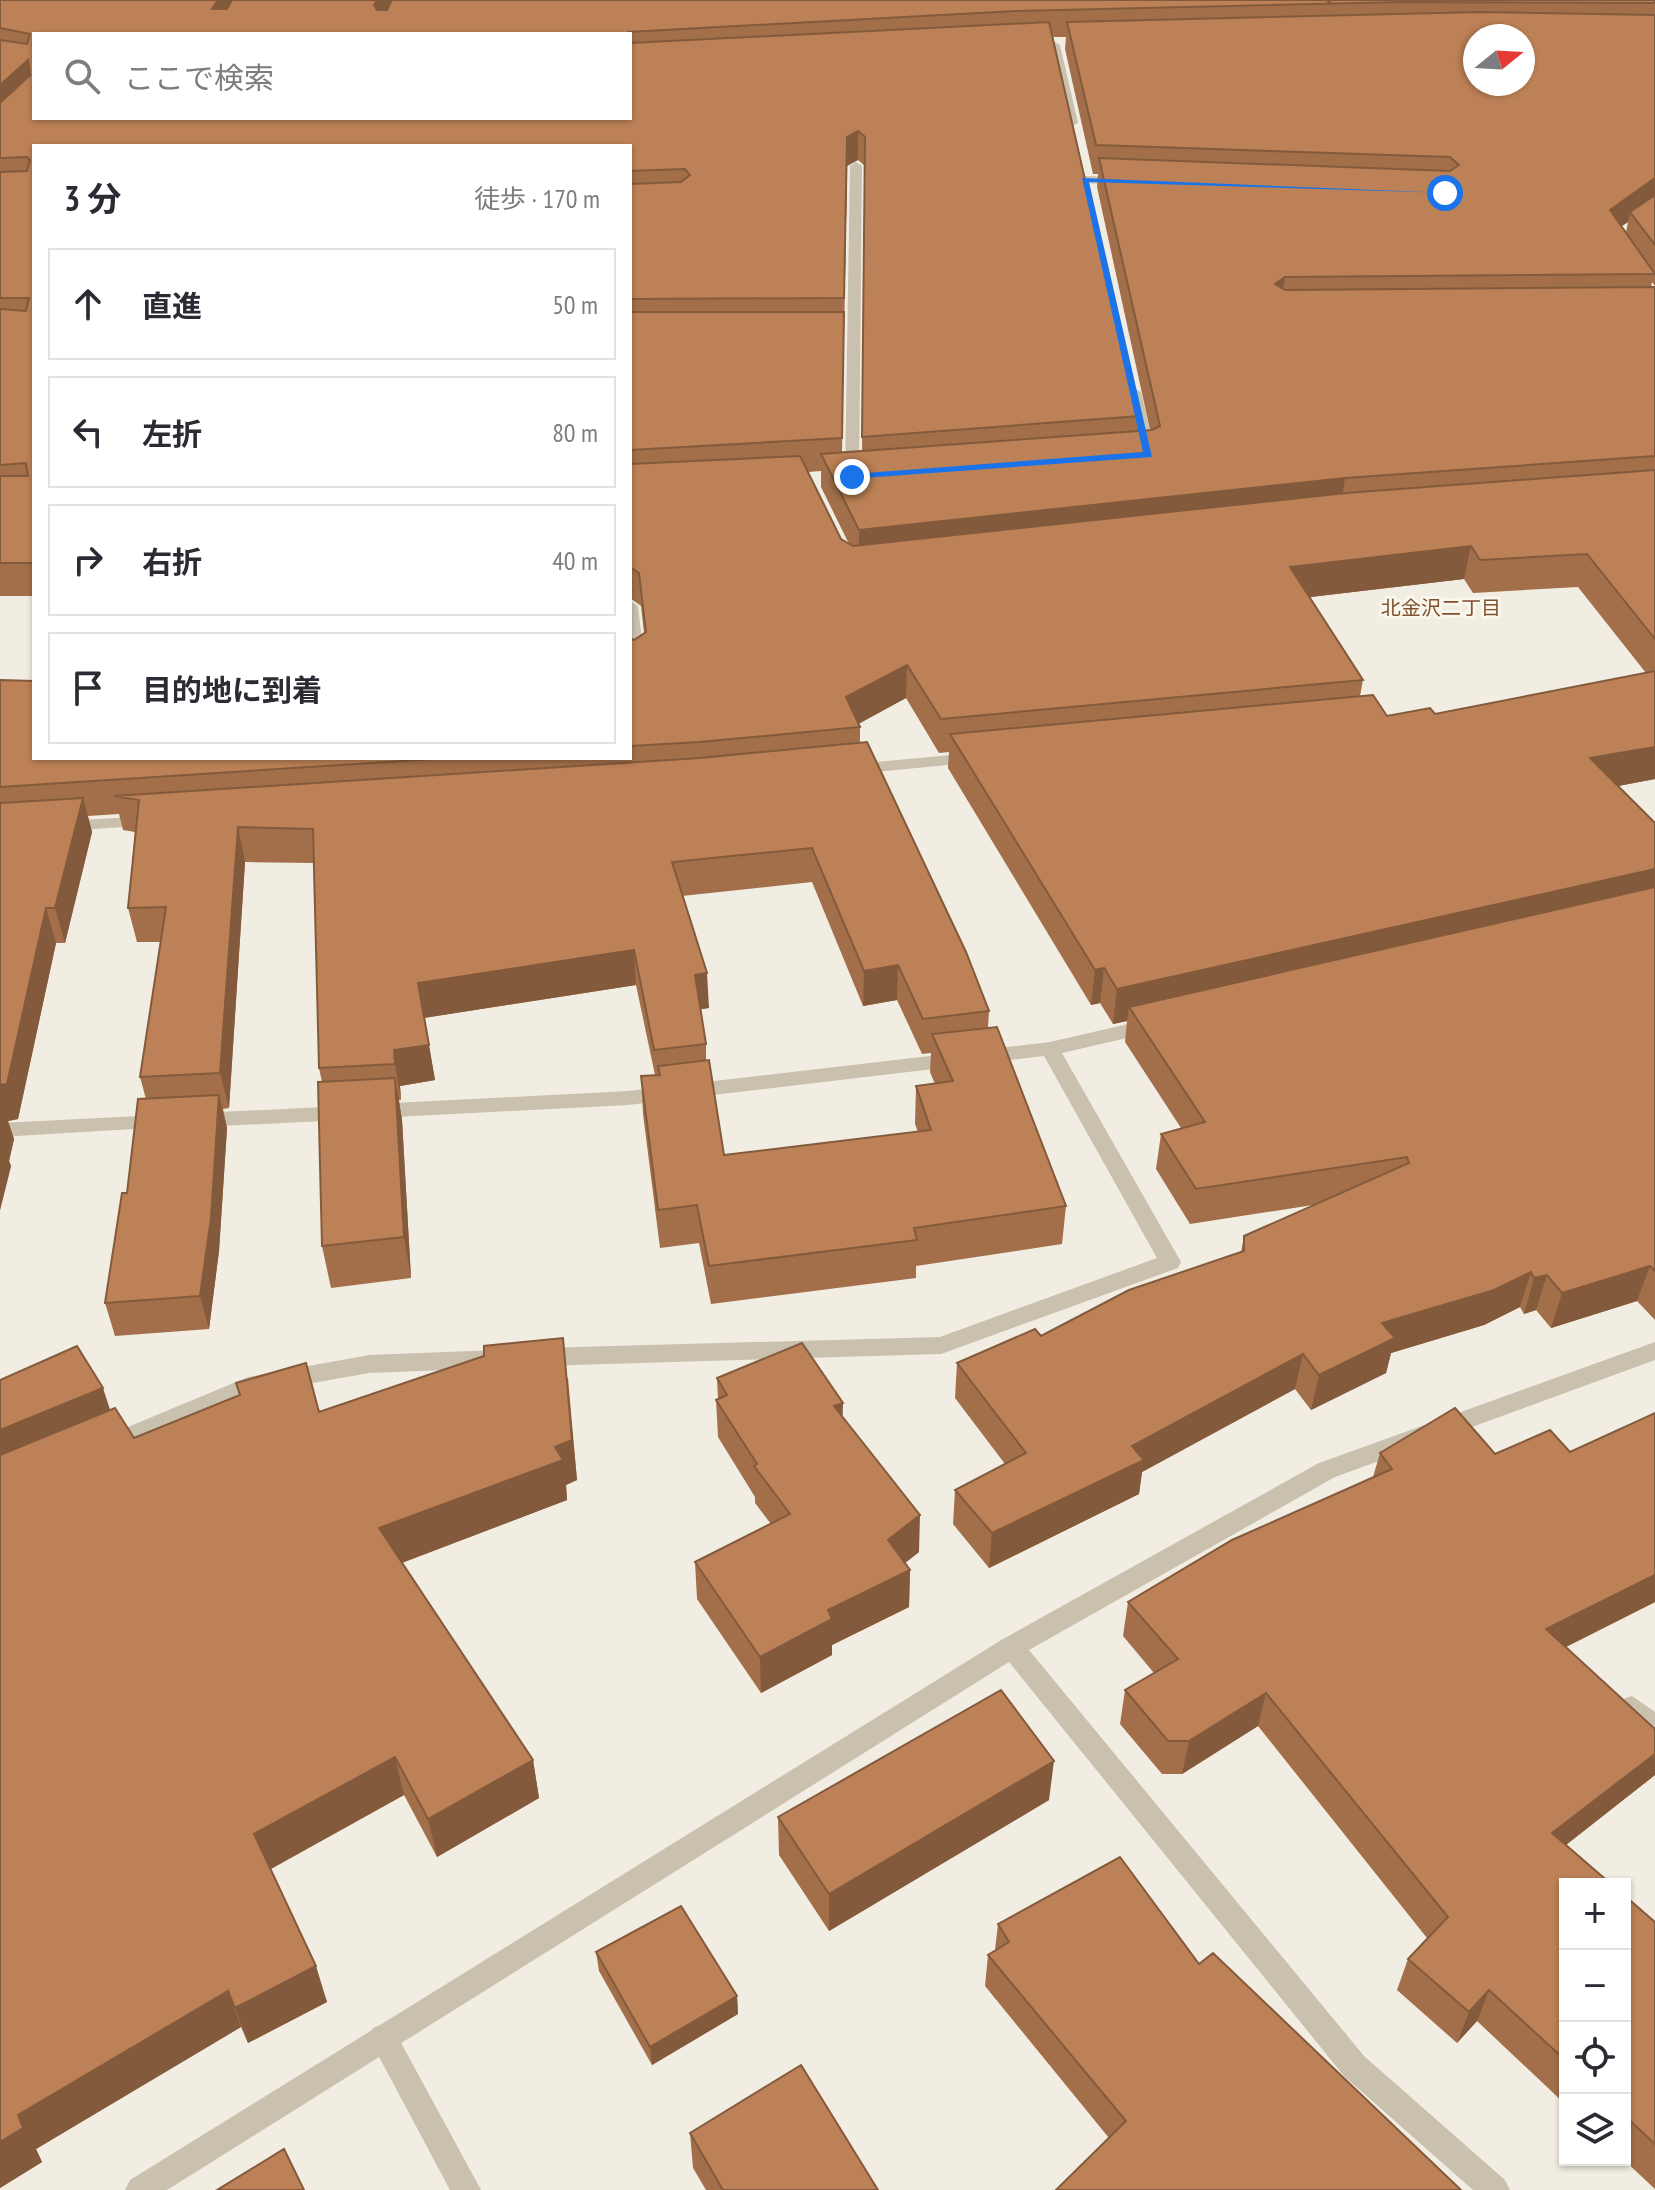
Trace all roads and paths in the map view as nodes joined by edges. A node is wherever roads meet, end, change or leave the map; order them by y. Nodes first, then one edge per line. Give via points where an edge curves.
1 (1071, 44) edge
2 (1039, 45) edge
3 (1055, 45) junction
4 (1075, 135) edge
5 (856, 166) dead end
6 (1131, 182) edge
7 (1088, 195) edge
8 (1130, 378) edge
9 (1133, 456) edge
10 (868, 476) edge
11 (632, 623) edge
12 (637, 666) edge
13 (987, 757) edge
14 (828, 772) edge
15 (159, 820) edge
16 (48, 827) edge
17 (1174, 1021) edge
18 (1050, 1049) junction
19 (0, 1130) edge
20 (1655, 1351) edge
21 (88, 1453) edge
22 (1012, 1647) junction
23 (1632, 1707) edge
24 (1655, 1728) edge
25 (383, 2038) junction
26 (140, 2190) edge
27 (466, 2190) edge
28 (1495, 2190) edge

1 - 3 street
2 - 3 street
3 - 4 street
5 - 10 street via 845,478
6 - 7 street via 1083,172
8 - 9 street via 1148,455
11 - 12 street
13 - 14 street
15 - 16 street
17 - 18 street
18 - 19 street via 628,1098
18 - 21 street via 1170,1262 941,1345 369,1364 248,1386
20 - 22 street via 1327,1470
22 - 25 street
22 - 28 street via 1354,2066
23 - 24 street
25 - 26 street
25 - 27 street

